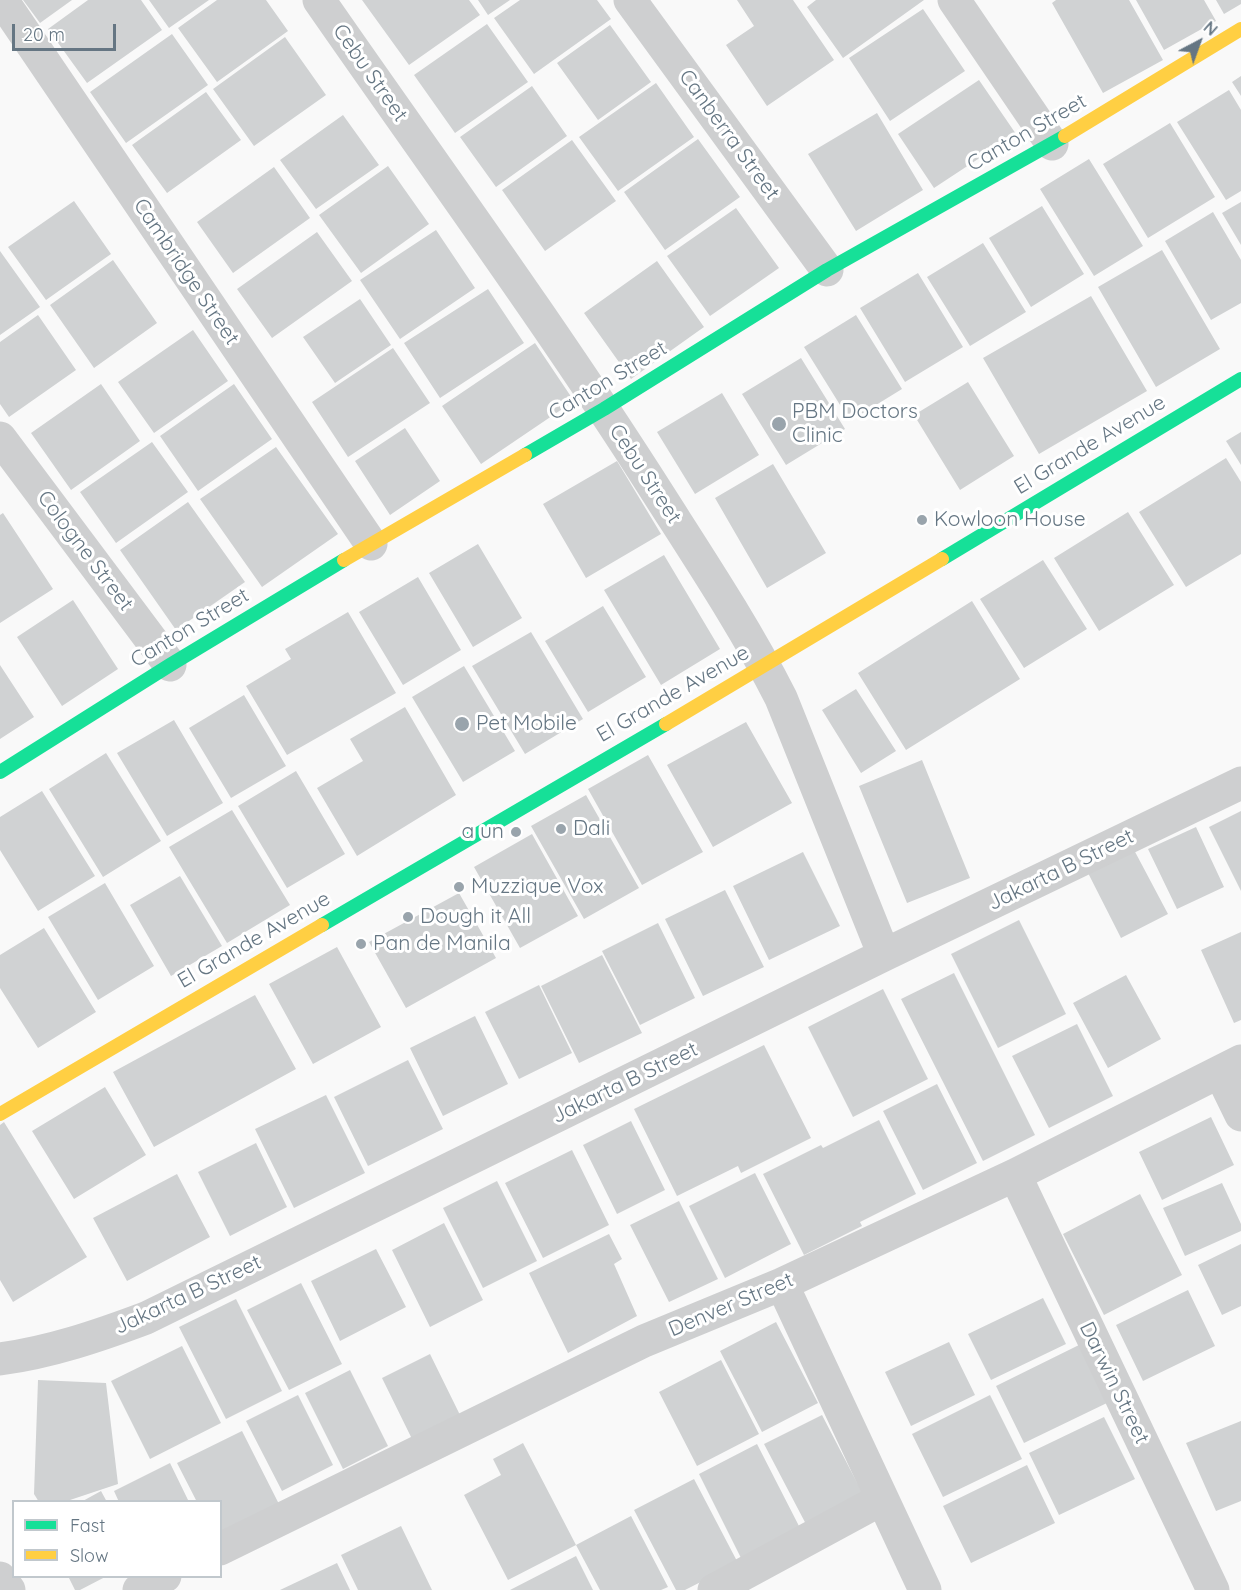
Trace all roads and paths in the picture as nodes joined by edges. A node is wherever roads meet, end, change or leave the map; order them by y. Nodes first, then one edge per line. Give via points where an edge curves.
1 (2, 0) edge
2 (319, 0) edge
3 (630, 0) edge
4 (954, 0) edge
5 (1241, 29) edge
6 (1053, 144) junction
7 (827, 270) junction
8 (1241, 380) edge
9 (604, 410) junction
10 (0, 438) edge
11 (371, 544) junction
12 (170, 664) junction
13 (764, 666) junction
14 (0, 772) edge
15 (1241, 783) edge
16 (884, 955) junction
17 (1230, 1066) edge
18 (0, 1114) edge
19 (1241, 1115) edge
20 (1015, 1175) junction
21 (782, 1284) junction
22 (0, 1359) edge
23 (882, 1499) junction
24 (222, 1548) edge
25 (0, 1578) edge
26 (161, 1578) edge
27 (9, 1590) edge
28 (138, 1590) edge
29 (714, 1590) edge
30 (925, 1590) edge
31 (1213, 1590) edge

1 - 11 street, Cambridge Street
2 - 9 street, Cebu Street
3 - 7 street, Canberra Street
4 - 6 street
5 - 6 street, Canton Street
6 - 7 street, Canton Street
7 - 9 street, Canton Street
8 - 13 street, El Grande Avenue
9 - 11 street, Canton Street
9 - 13 street, Cebu Street
10 - 12 street, Cologne Street
11 - 12 street, Canton Street
12 - 14 street, Canton Street
13 - 16 street, Cebu Street via 781,698
13 - 18 street, El Grande Avenue
15 - 16 street, Jakarta B Street
16 - 22 street, Jakarta B Street via 146,1318 92,1339
17 - 19 street
17 - 20 street, Denver Street
20 - 21 street, Denver Street
20 - 31 street, Darwin Street
21 - 23 street
21 - 24 street, Denver Street via 644,1341
23 - 29 street
23 - 30 street
25 - 27 street
26 - 28 street

